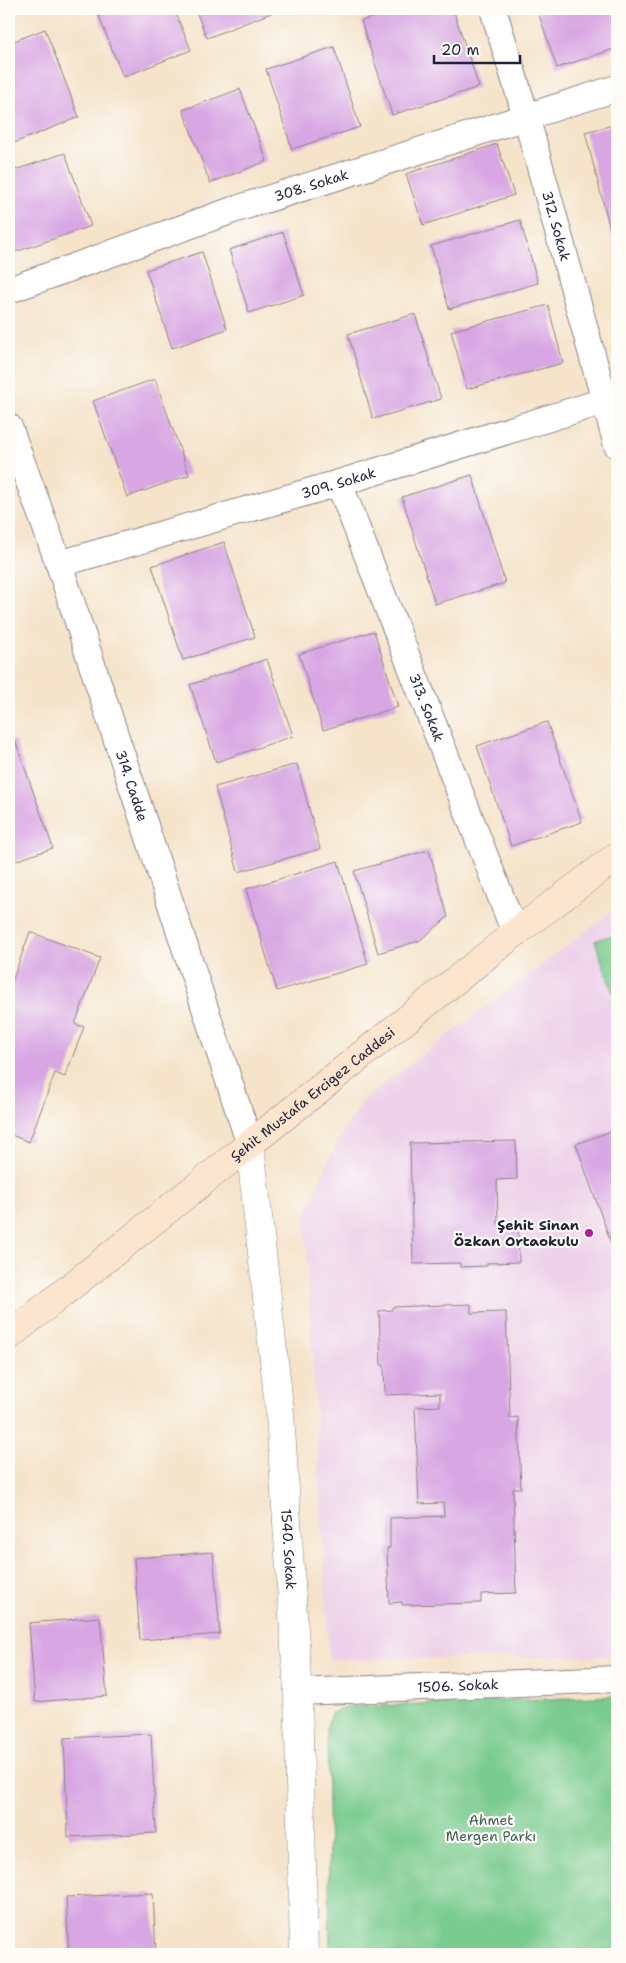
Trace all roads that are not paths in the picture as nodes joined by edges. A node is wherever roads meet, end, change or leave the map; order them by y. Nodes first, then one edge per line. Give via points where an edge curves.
1 (493, 9) edge
2 (617, 88) edge
3 (526, 116) junction
4 (9, 290) edge
5 (611, 398) edge
6 (9, 427) edge
7 (617, 445) edge
8 (339, 483) junction
9 (59, 564) junction
10 (617, 856) edge
11 (515, 933) junction
12 (250, 1145) junction
13 (9, 1336) edge
14 (617, 1679) edge
15 (298, 1692) junction
16 (304, 1954) edge

1 - 3 street, 312. Sokak
2 - 3 street, 308. Sokak
3 - 4 street, 308. Sokak via 233,210
3 - 5 street, 312. Sokak
5 - 7 street, 312. Sokak
5 - 8 street, 309. Sokak
6 - 9 street, 314. Cadde
8 - 9 street, 309. Sokak
8 - 11 street, 313. Sokak
9 - 12 street, 314. Cadde
10 - 11 main road, Şehit Mustafa Ercigez Caddesi
11 - 12 main road, Şehit Mustafa Ercigez Caddesi
12 - 13 main road, Şehit Mustafa Ercigez Caddesi
12 - 15 street, 1540. Sokak via 280,1414
14 - 15 street, 1506. Sokak
15 - 16 street, 1540. Sokak

